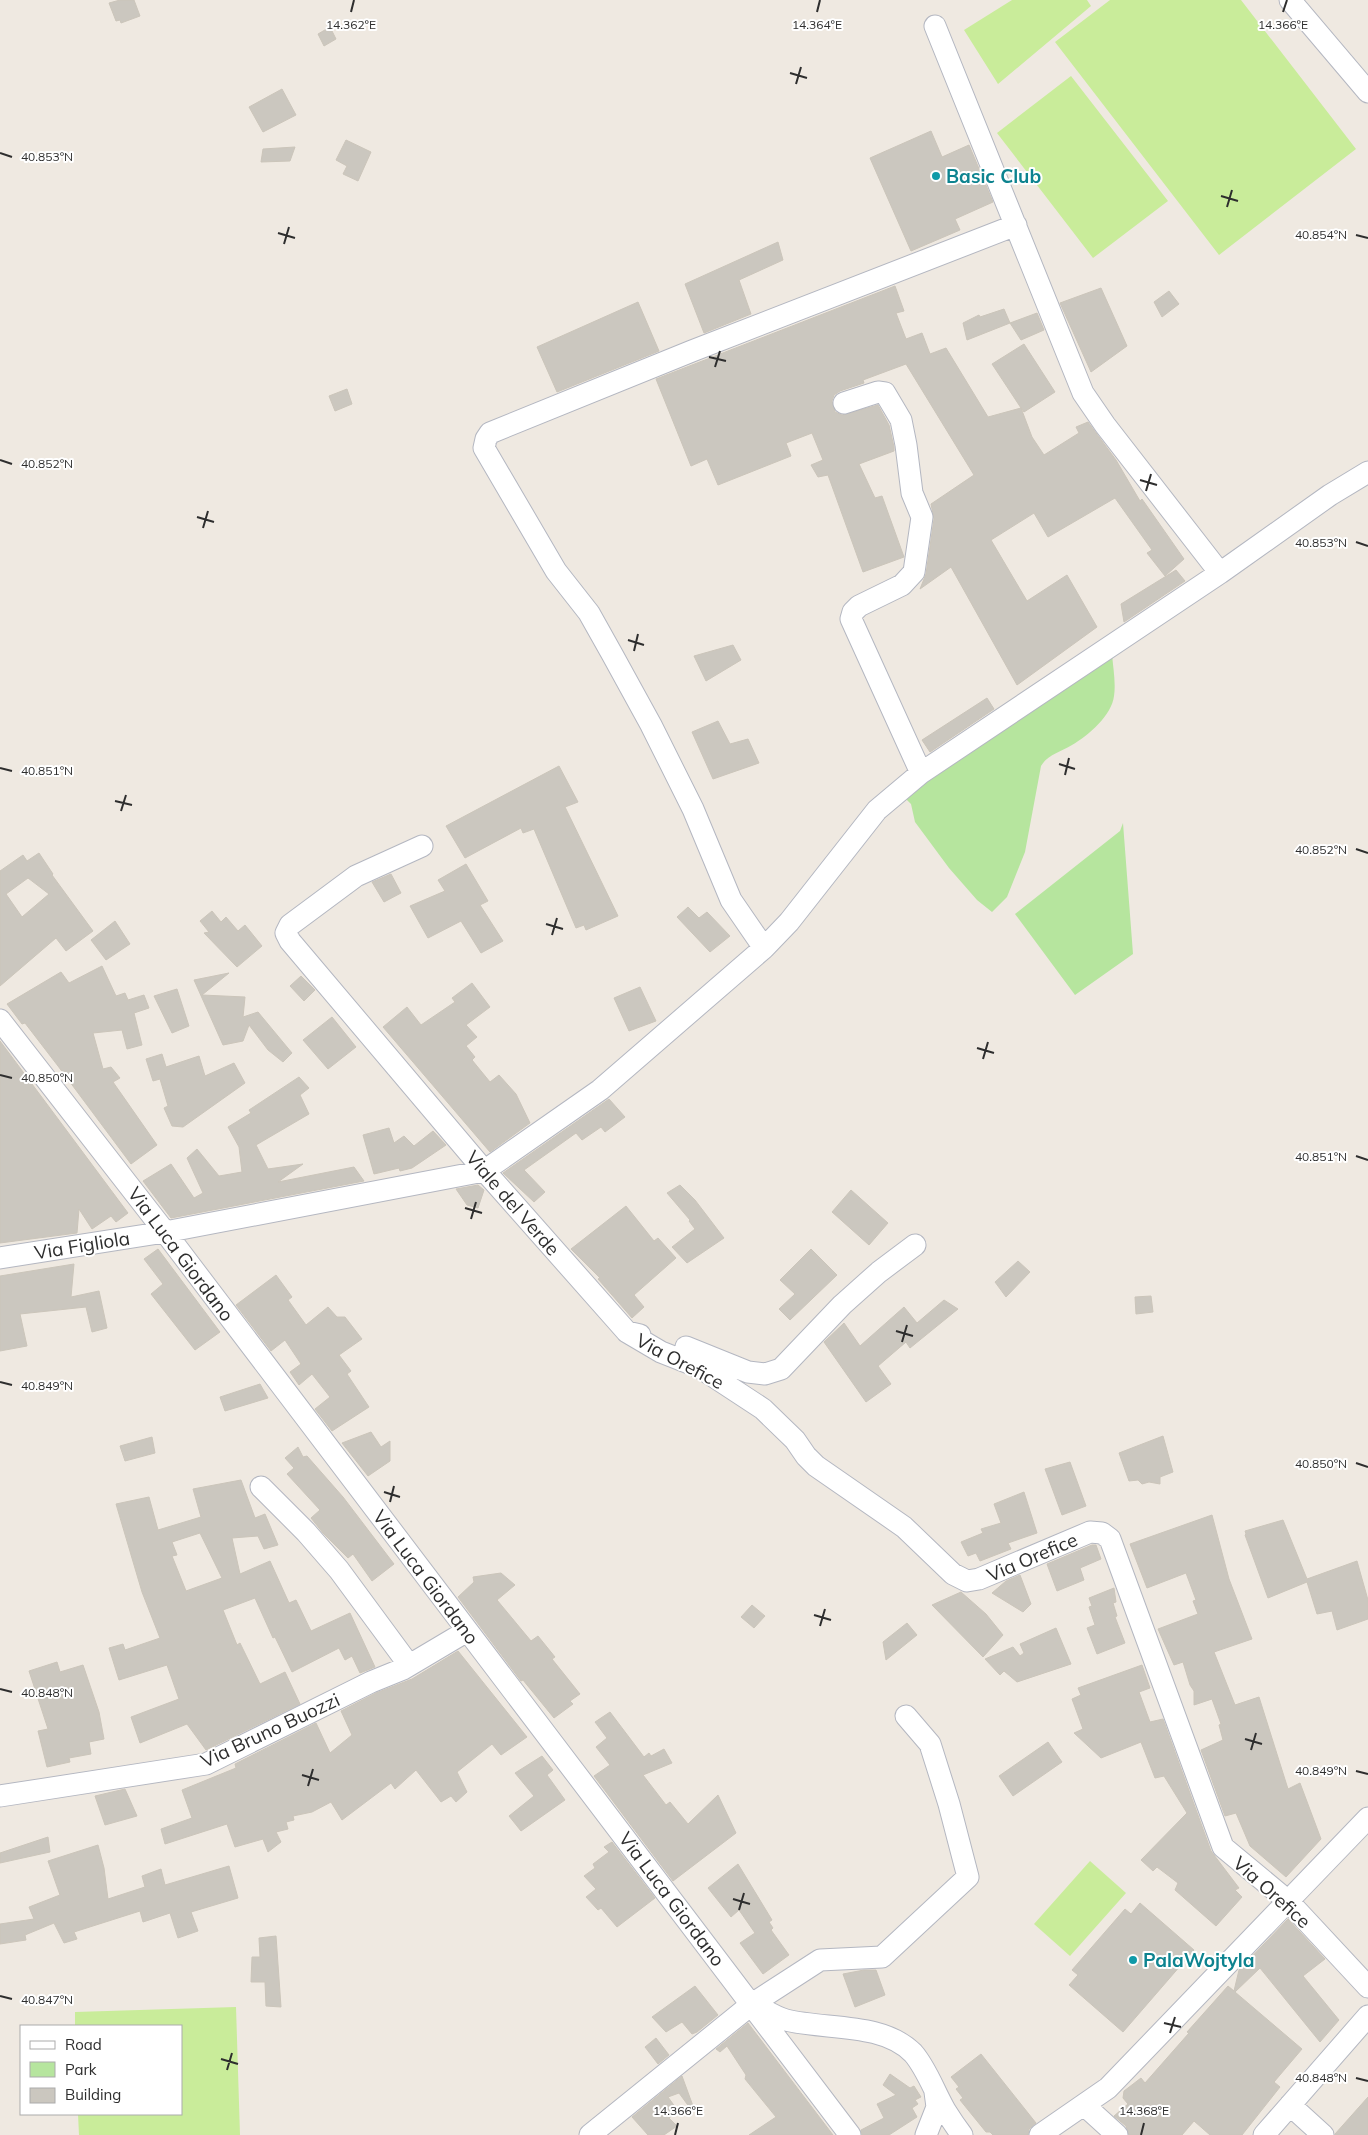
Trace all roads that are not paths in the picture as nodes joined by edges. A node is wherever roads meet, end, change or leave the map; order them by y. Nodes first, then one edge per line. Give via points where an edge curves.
1 (1290, 0) edge
2 (935, 26) dead end
3 (1368, 92) edge
4 (1016, 224) junction
5 (844, 403) dead end
6 (1368, 472) edge
7 (1220, 573) junction
8 (922, 773) junction
9 (422, 846) dead end
10 (764, 948) junction
11 (0, 1020) edge
12 (484, 1171) junction
13 (164, 1232) junction
14 (915, 1245) dead end
15 (0, 1258) edge
16 (627, 1332) junction
17 (261, 1487) dead end
18 (467, 1632) junction
19 (409, 1665) junction
20 (906, 1716) dead end
21 (0, 1796) edge
22 (1368, 1818) edge
23 (1288, 1901) junction
24 (1368, 1987) edge
25 (752, 2004) junction
26 (1368, 2016) edge
27 (934, 2089) junction
28 (1084, 2105) junction
29 (1290, 2105) junction
30 (590, 2135) edge
31 (850, 2135) edge
32 (926, 2135) edge
33 (962, 2135) edge
34 (1040, 2135) edge
35 (1116, 2135) edge
36 (1264, 2135) edge
37 (1323, 2135) edge

1 - 3 street
2 - 4 street
4 - 7 street via 1083,393
4 - 10 street via 683,354 490,433 486,440 484,448 556,571 589,613 647,718 693,809 731,900
5 - 8 street via 878,392 885,393 901,420 912,493 922,517 914,572 902,585 859,606 853,612 852,620
6 - 7 street
7 - 8 street
8 - 10 street via 877,810 789,922
9 - 12 street, Viale del Verde via 356,876 290,926 286,933
10 - 12 street via 600,1090
11 - 13 street, Via Luca Giordano
12 - 13 street, Via Figliola
12 - 16 street, Viale del Verde
13 - 15 street, Via Figliola
13 - 18 street, Via Luca Giordano
14 - 16 street via 842,1305 781,1369 765,1374 748,1372 673,1342
16 - 23 street, Via Orefice via 661,1352 699,1366 763,1410 796,1440 816,1466 904,1528 953,1574 967,1582 1090,1532 1102,1534 1110,1540 1223,1847
17 - 19 street via 339,1570
18 - 19 street, Via Bruno Buozzi
18 - 25 street, Via Luca Giordano
19 - 21 street, Via Bruno Buozzi via 206,1764
20 - 25 street via 930,1744 968,1877 882,1957 820,1960
22 - 23 street
23 - 24 street, Via Orefice
23 - 28 street via 1108,2088
25 - 27 street via 784,2019 865,2030 897,2041 923,2067
25 - 30 street
25 - 31 street, Via Luca Giordano
26 - 29 street
27 - 32 street via 937,2107
27 - 33 street
28 - 34 street
28 - 35 street
29 - 36 street
29 - 37 street

